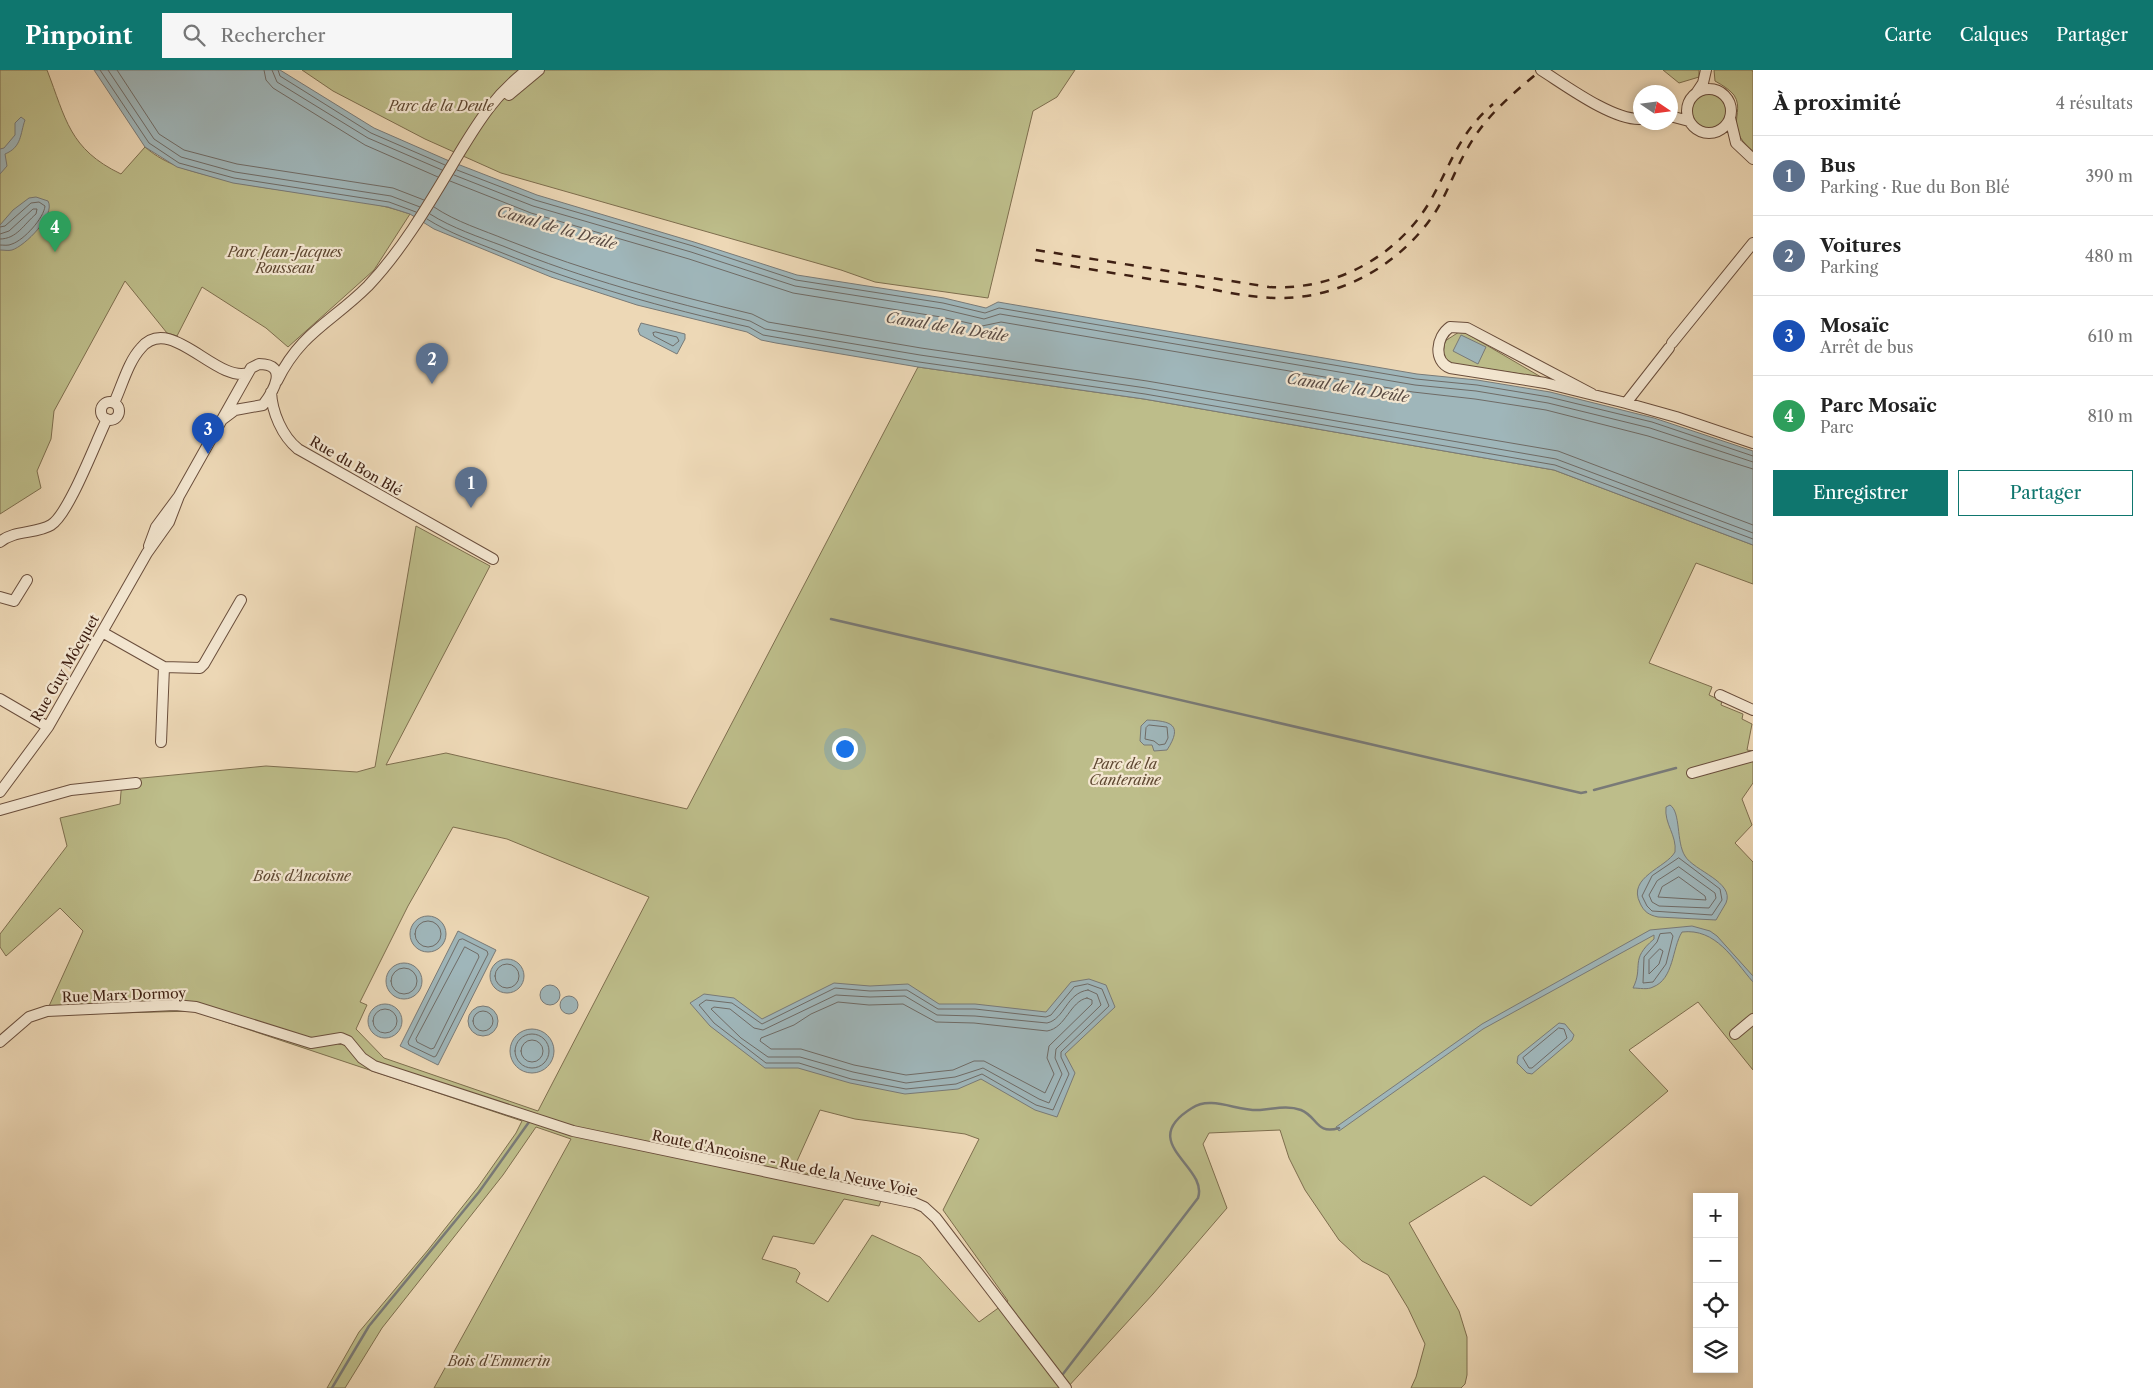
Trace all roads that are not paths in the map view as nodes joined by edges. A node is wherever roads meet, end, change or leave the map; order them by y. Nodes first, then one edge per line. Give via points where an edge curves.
1 (527, 70) edge
2 (539, 70) edge
3 (1541, 70) edge
4 (1706, 70) edge
5 (1717, 91) junction
6 (1698, 92) junction
7 (1687, 106) junction
8 (1678, 111) edge
9 (1633, 118) edge
10 (1678, 118) edge
11 (1730, 118) junction
12 (1689, 121) junction
13 (1715, 132) junction
14 (1736, 143) junction
15 (461, 150) junction
16 (1753, 159) edge
17 (1753, 243) edge
18 (292, 353) junction
19 (267, 364) junction
20 (248, 373) junction
21 (233, 374) junction
22 (277, 381) junction
23 (239, 390) junction
24 (271, 392) junction
25 (1592, 394) junction
26 (1626, 403) junction
27 (252, 407) junction
28 (222, 419) junction
29 (278, 420) junction
30 (1753, 442) edge
31 (0, 542) edge
32 (493, 560) dead end
33 (27, 580) dead end
34 (0, 597) edge
35 (241, 600) dead end
36 (102, 632) junction
37 (164, 667) junction
38 (1720, 694) dead end
39 (0, 699) edge
40 (1753, 710) edge
41 (48, 727) junction
42 (161, 742) dead end
43 (1753, 756) edge
44 (1692, 772) dead end
45 (136, 783) dead end
46 (0, 792) edge
47 (0, 810) edge
48 (1753, 1019) edge
49 (1735, 1034) dead end
50 (0, 1042) edge
51 (533, 1119) joint
52 (1066, 1388) edge

1 - 15 street via 487,108
2 - 15 street via 504,100
3 - 9 street via 1606,108
4 - 5 street
4 - 6 street
5 - 6 street
5 - 11 street via 1729,102
6 - 7 street
7 - 8 street
7 - 12 street
10 - 12 street
11 - 13 street
11 - 14 street
12 - 13 street via 1699,131
13 - 14 street
14 - 16 street
15 - 18 street via 406,237 368,285
17 - 26 street
18 - 19 street
18 - 22 street
19 - 20 street via 255,365
19 - 22 street via 276,372
20 - 21 street
20 - 23 street
21 - 23 street
21 - 31 street via 174,341 155,339 139,350 114,403 107,403 102,408 107,419 61,516 49,526 10,536
22 - 24 street
23 - 27 street via 240,401
23 - 28 street, Rue Guy Môcquet
24 - 27 street via 263,404
24 - 29 street, Rue du Bon Blé
25 - 25 street via 1467,328 1450,327 1442,336 1438,355 1450,368
25 - 26 street
26 - 30 street
27 - 28 street via 232,412
27 - 29 street
28 - 36 street, Rue Guy Môcquet via 179,496 156,527 147,553
29 - 32 street, Rue du Bon Blé via 298,449
33 - 34 street via 14,601
35 - 37 street via 202,666
36 - 37 street
36 - 41 street, Rue Guy Môcquet
37 - 42 street
38 - 40 street
39 - 41 street
41 - 46 street, Rue Guy Môcquet
43 - 44 street
45 - 47 street via 71,790
48 - 49 street
50 - 51 street, Rue Marx Dormoy via 26,1020 47,1011 190,1006 306,1042 341,1038 374,1066
51 - 52 street, Route d'Ancoisne - Rue de la Neuve Voie via 581,1134 924,1207

